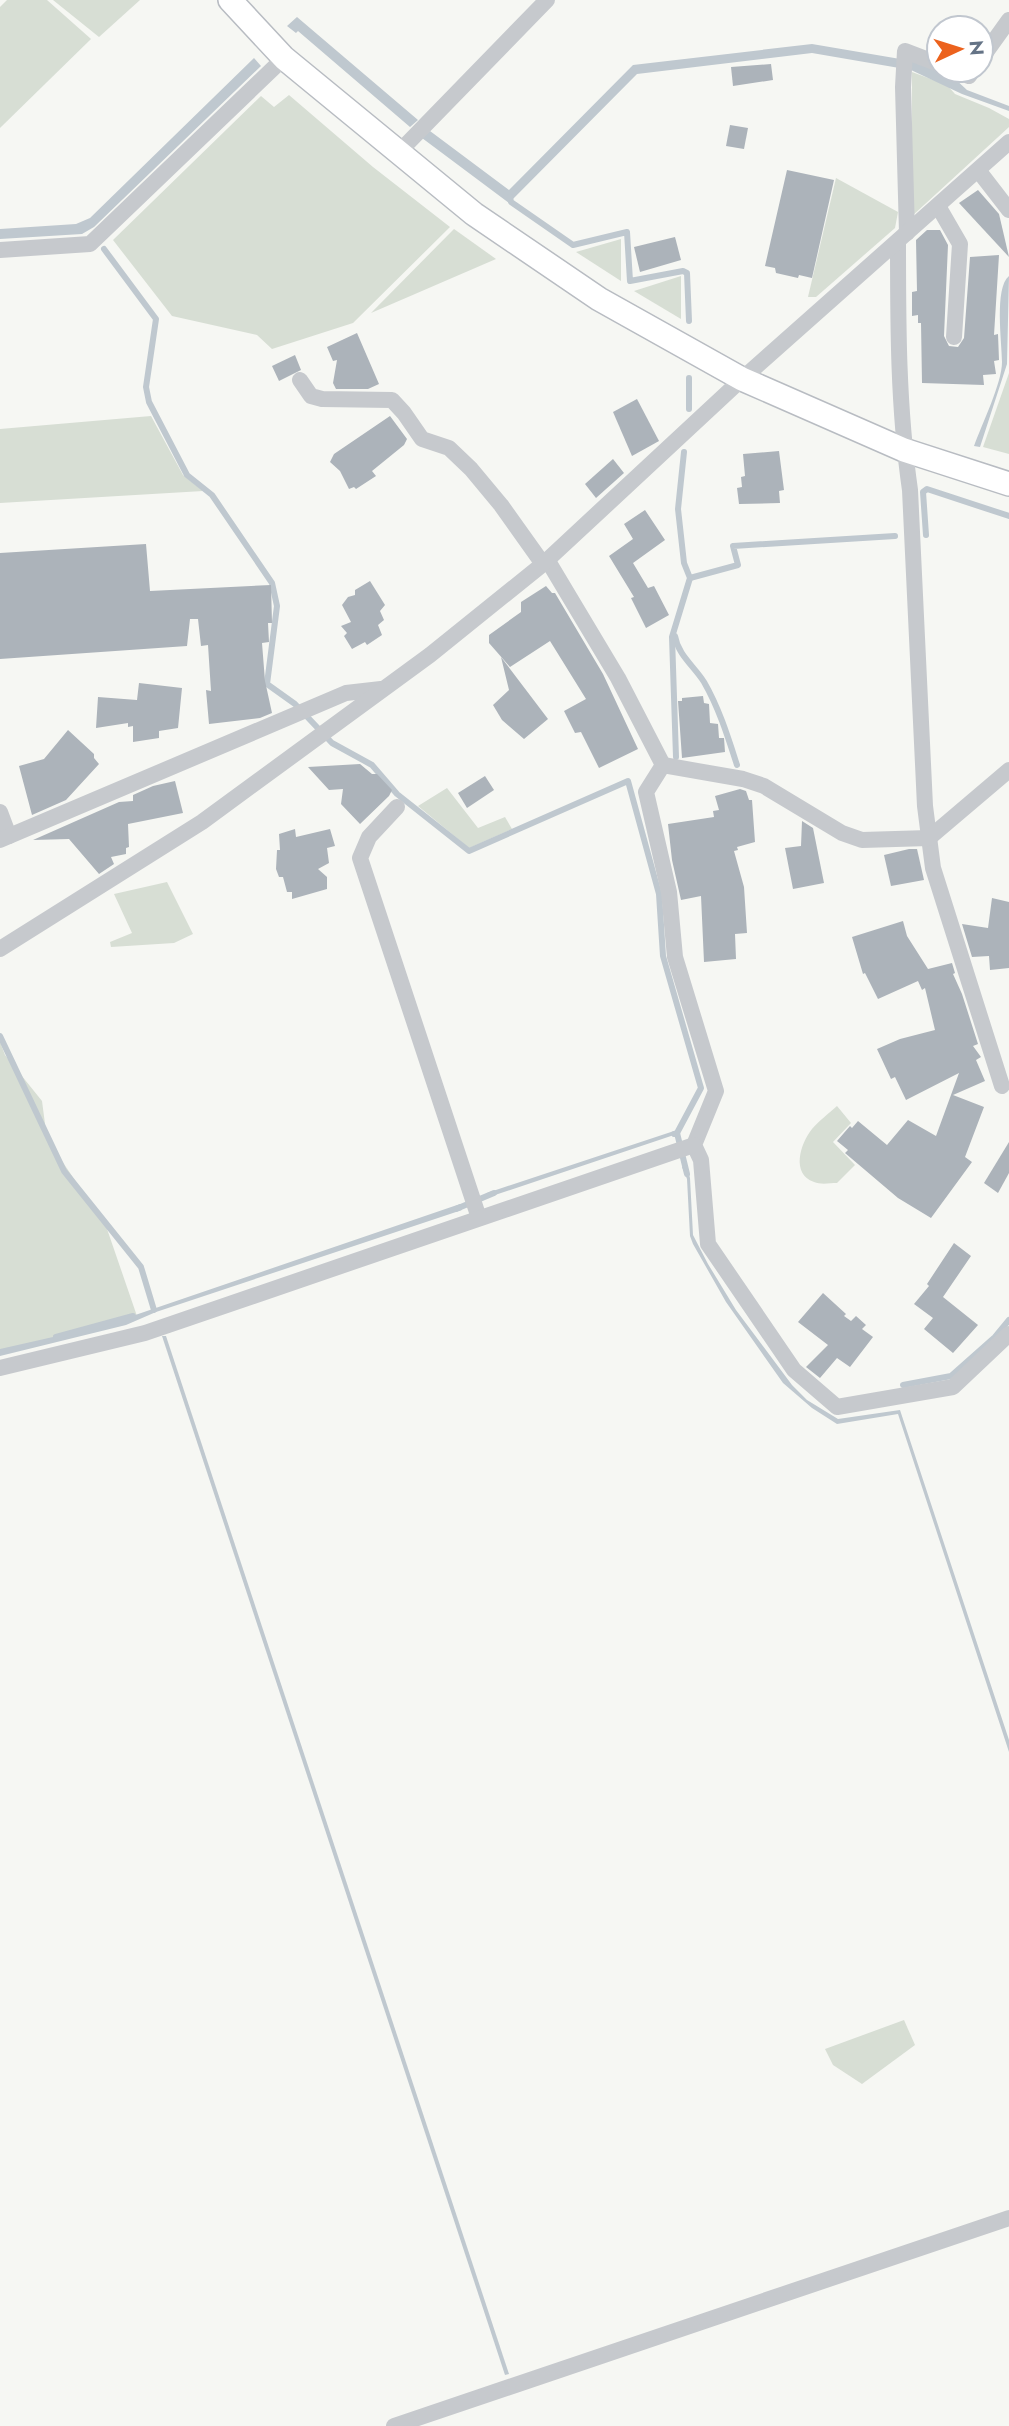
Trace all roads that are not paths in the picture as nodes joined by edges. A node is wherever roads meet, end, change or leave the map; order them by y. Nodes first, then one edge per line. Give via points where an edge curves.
1 (230, 0) edge
2 (547, 0) edge
3 (1009, 20) edge
4 (995, 40) edge
5 (284, 58) junction
6 (925, 59) edge
7 (1009, 142) edge
8 (399, 152) junction
9 (978, 170) junction
10 (938, 206) junction
11 (1009, 210) edge
12 (903, 237) junction
13 (0, 250) edge
14 (954, 337) dead end
15 (742, 379) junction
16 (300, 380) dead end
17 (904, 450) junction
18 (1009, 484) edge
19 (545, 563) junction
20 (383, 688) junction
21 (663, 765) junction
22 (1009, 770) edge
23 (397, 807) dead end
24 (0, 812) edge
25 (4, 838) edge
26 (929, 838) junction
27 (0, 949) edge
28 (1002, 1086) dead end
29 (694, 1145) junction
30 (479, 1218) junction
31 (1009, 1334) edge
32 (0, 1368) edge
33 (1009, 2218) edge
34 (394, 2426) edge

1 - 5 street
2 - 8 street
3 - 4 street
5 - 8 street
5 - 13 street via 90,244
6 - 12 street via 905,51
7 - 9 street
8 - 15 street via 474,214 598,299
9 - 10 street
9 - 11 street
10 - 12 street
10 - 14 street via 960,244
12 - 15 street
12 - 17 street via 897,350
15 - 17 street
15 - 19 street
16 - 19 street via 311,396 322,399 392,400 422,439 449,448 471,468
17 - 18 street
17 - 26 street
19 - 20 street
19 - 21 street via 618,678
20 - 25 street via 346,693
20 - 27 street via 202,822
21 - 26 street via 764,786 842,833 862,840
21 - 29 street via 646,792 669,892 675,957 716,1091
22 - 26 street
23 - 30 street via 369,837 360,858
24 - 25 street
26 - 28 street via 933,869
29 - 30 street
29 - 31 street via 701,1160 708,1244 794,1370 836,1407 953,1387
30 - 32 street via 145,1333
33 - 34 street

